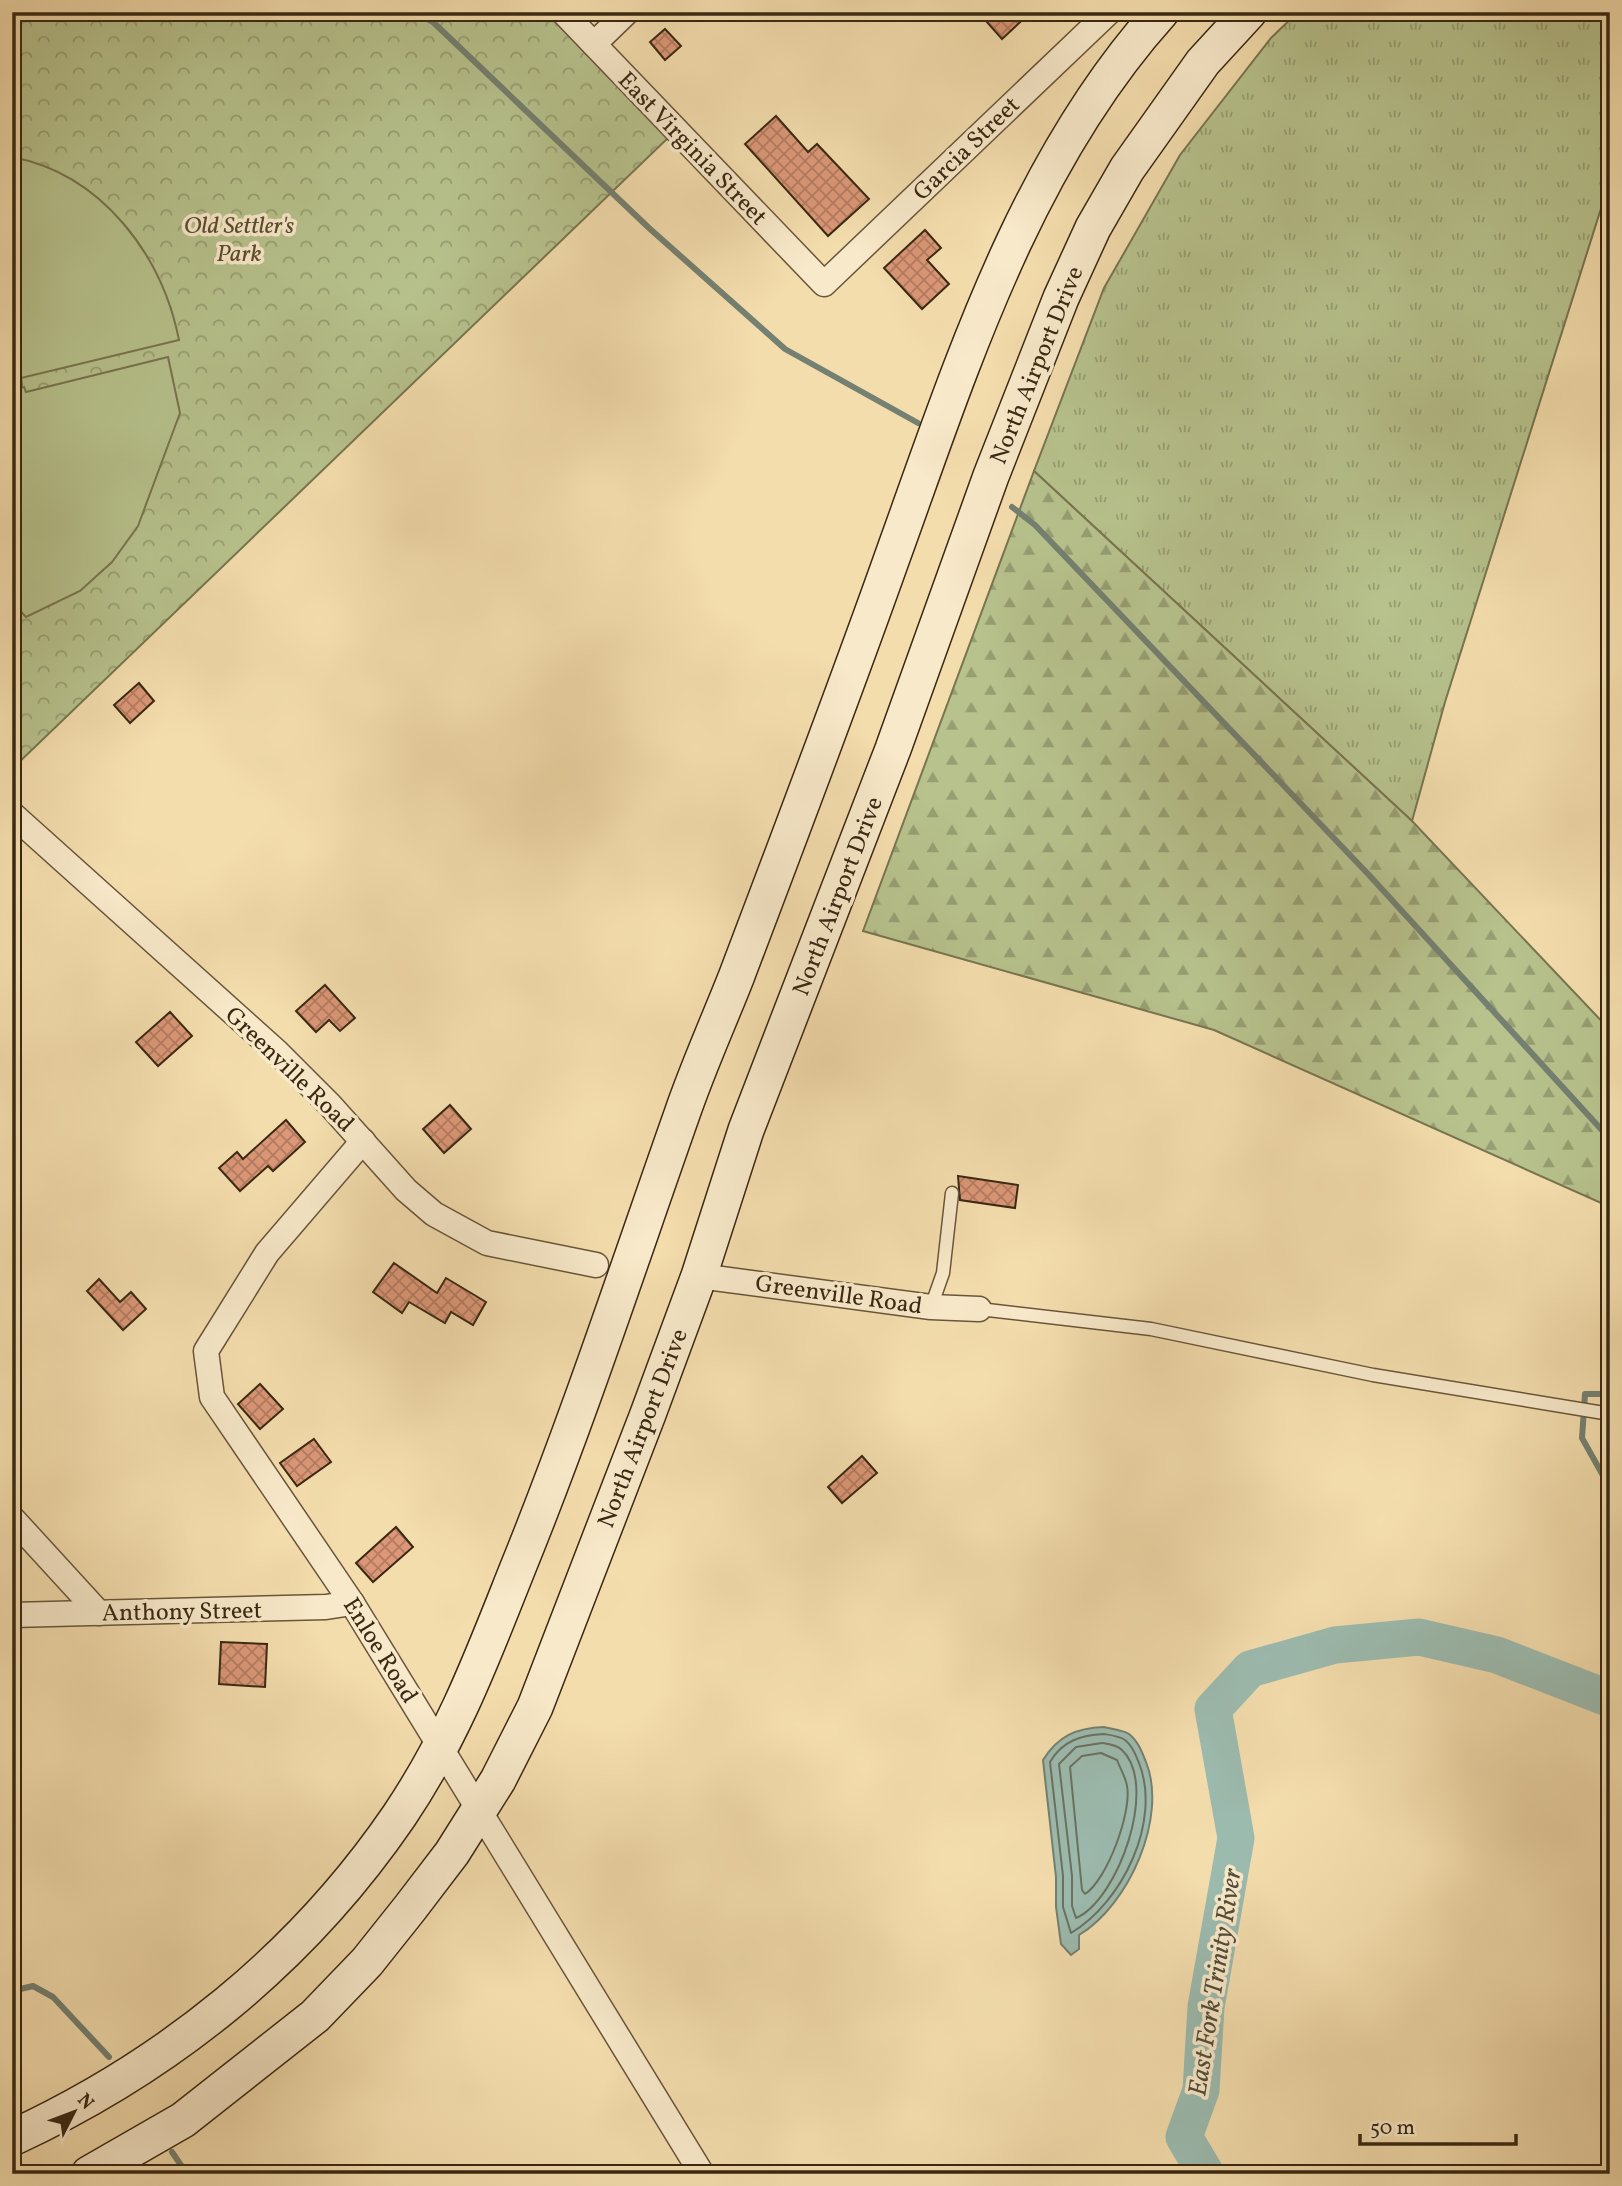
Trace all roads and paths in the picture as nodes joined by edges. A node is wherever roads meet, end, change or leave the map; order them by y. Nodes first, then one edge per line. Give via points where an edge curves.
1 (563, 12) edge
2 (627, 12) edge
3 (1109, 12) edge
4 (1161, 12) edge
5 (1249, 12) edge
6 (594, 44) junction
7 (824, 285) joint
8 (12, 814) edge
9 (363, 1140) junction
10 (952, 1193) dead end
11 (596, 1265) dead end
12 (699, 1276) junction
13 (931, 1307) junction
14 (979, 1309) joint
15 (1610, 1414) edge
16 (12, 1517) edge
17 (352, 1603) junction
18 (99, 1613) junction
19 (12, 1615) edge
20 (441, 1747) junction
21 (479, 1810) junction
22 (12, 2138) edge
23 (89, 2174) edge
24 (702, 2174) edge

1 - 6 street, East Virginia Street
2 - 6 street
3 - 7 street, Garcia Street
4 - 20 main road via 1071,134 1001,272 685,1106 586,1393 475,1680
5 - 12 main road, North Airport Drive via 1203,62 1127,169 1061,298 746,1130
6 - 7 street, East Virginia Street
8 - 9 street, Greenville Road via 277,1052
9 - 11 street, Greenville Road via 420,1203 466,1233 504,1248
9 - 17 street, Enloe Road via 267,1253 206,1351 212,1397
10 - 13 lane via 943,1273
12 - 13 street, Greenville Road
12 - 21 main road, North Airport Drive via 535,1707
13 - 14 street, Greenville Road
14 - 15 lane via 1152,1329 1373,1376
16 - 18 street
17 - 18 street, Anthony Street via 326,1608
17 - 20 street, Enloe Road
18 - 19 street, Anthony Street
20 - 21 street, Enloe Road
20 - 22 main road via 359,1868 270,1968 146,2066 81,2105
21 - 23 main road, North Airport Drive via 410,1908 315,2016 183,2120
21 - 24 street, Enloe Road

